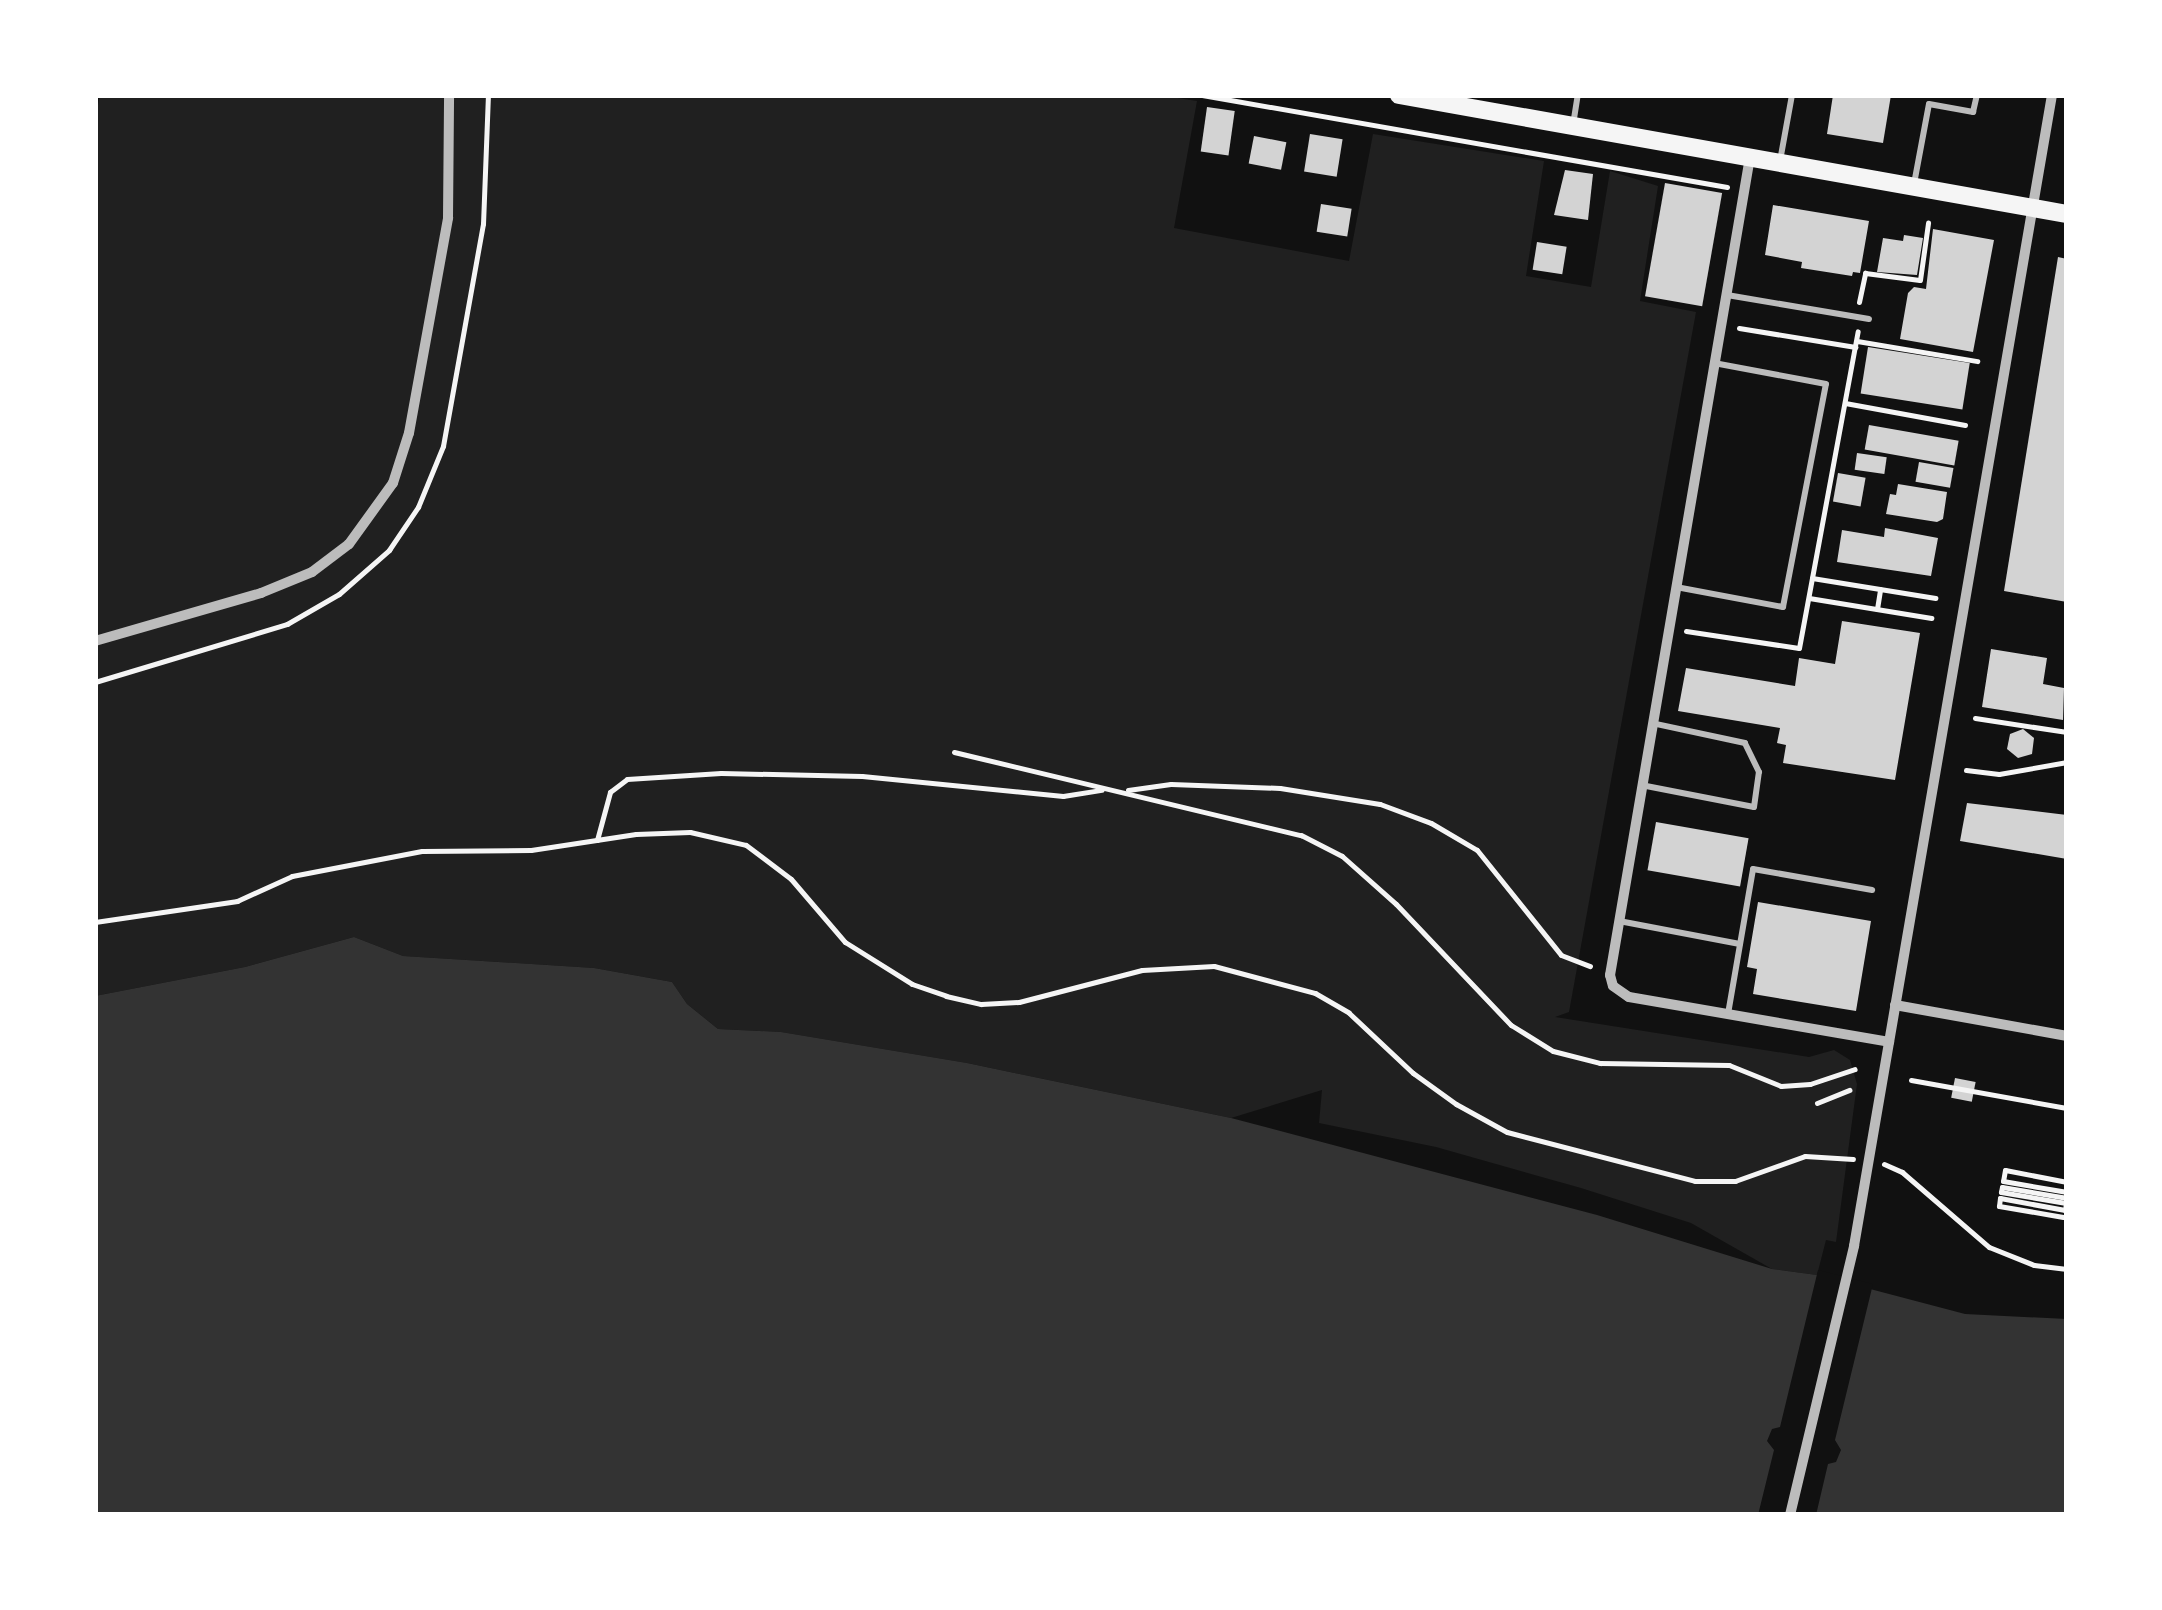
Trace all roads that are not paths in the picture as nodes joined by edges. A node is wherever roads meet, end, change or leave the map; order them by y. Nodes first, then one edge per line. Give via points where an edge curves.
1 (449, 95) edge
2 (1399, 95) edge
3 (1578, 95) edge
4 (1792, 95) edge
5 (1976, 95) edge
6 (2052, 95) edge
7 (1469, 101) edge
8 (1572, 126) junction
9 (1750, 157) junction
10 (1780, 162) junction
11 (1914, 186) junction
12 (2033, 207) junction
13 (2067, 214) edge
14 (1726, 294) junction
15 (1869, 319) dead end
16 (1714, 364) junction
17 (1675, 587) junction
18 (95, 640) edge
19 (1651, 723) junction
20 (1640, 785) junction
21 (1872, 890) dead end
22 (1618, 920) junction
23 (1740, 944) junction
24 (1896, 1004) junction
25 (1728, 1014) junction
26 (2067, 1036) edge
27 (1888, 1042) junction
28 (1790, 1515) edge

1 - 18 street via 448,218 409,432 393,483 349,544 312,572
2 - 7 main road
3 - 8 lane
4 - 10 lane
5 - 11 lane via 1973,112 1929,104
6 - 12 street
7 - 8 main road
8 - 9 main road
9 - 10 main road
9 - 14 street
10 - 11 main road
11 - 12 main road
12 - 13 main road
12 - 24 street
14 - 15 lane
14 - 16 street
16 - 17 street
16 - 17 lane via 1826,384 1784,607
17 - 19 street
19 - 20 street
19 - 20 lane via 1745,742 1759,772 1754,806
20 - 22 street
21 - 23 lane via 1753,869
22 - 23 lane
22 - 25 street via 1613,986 1629,997
23 - 25 lane
24 - 26 street
24 - 27 street
25 - 27 street
27 - 28 street via 1854,1246

